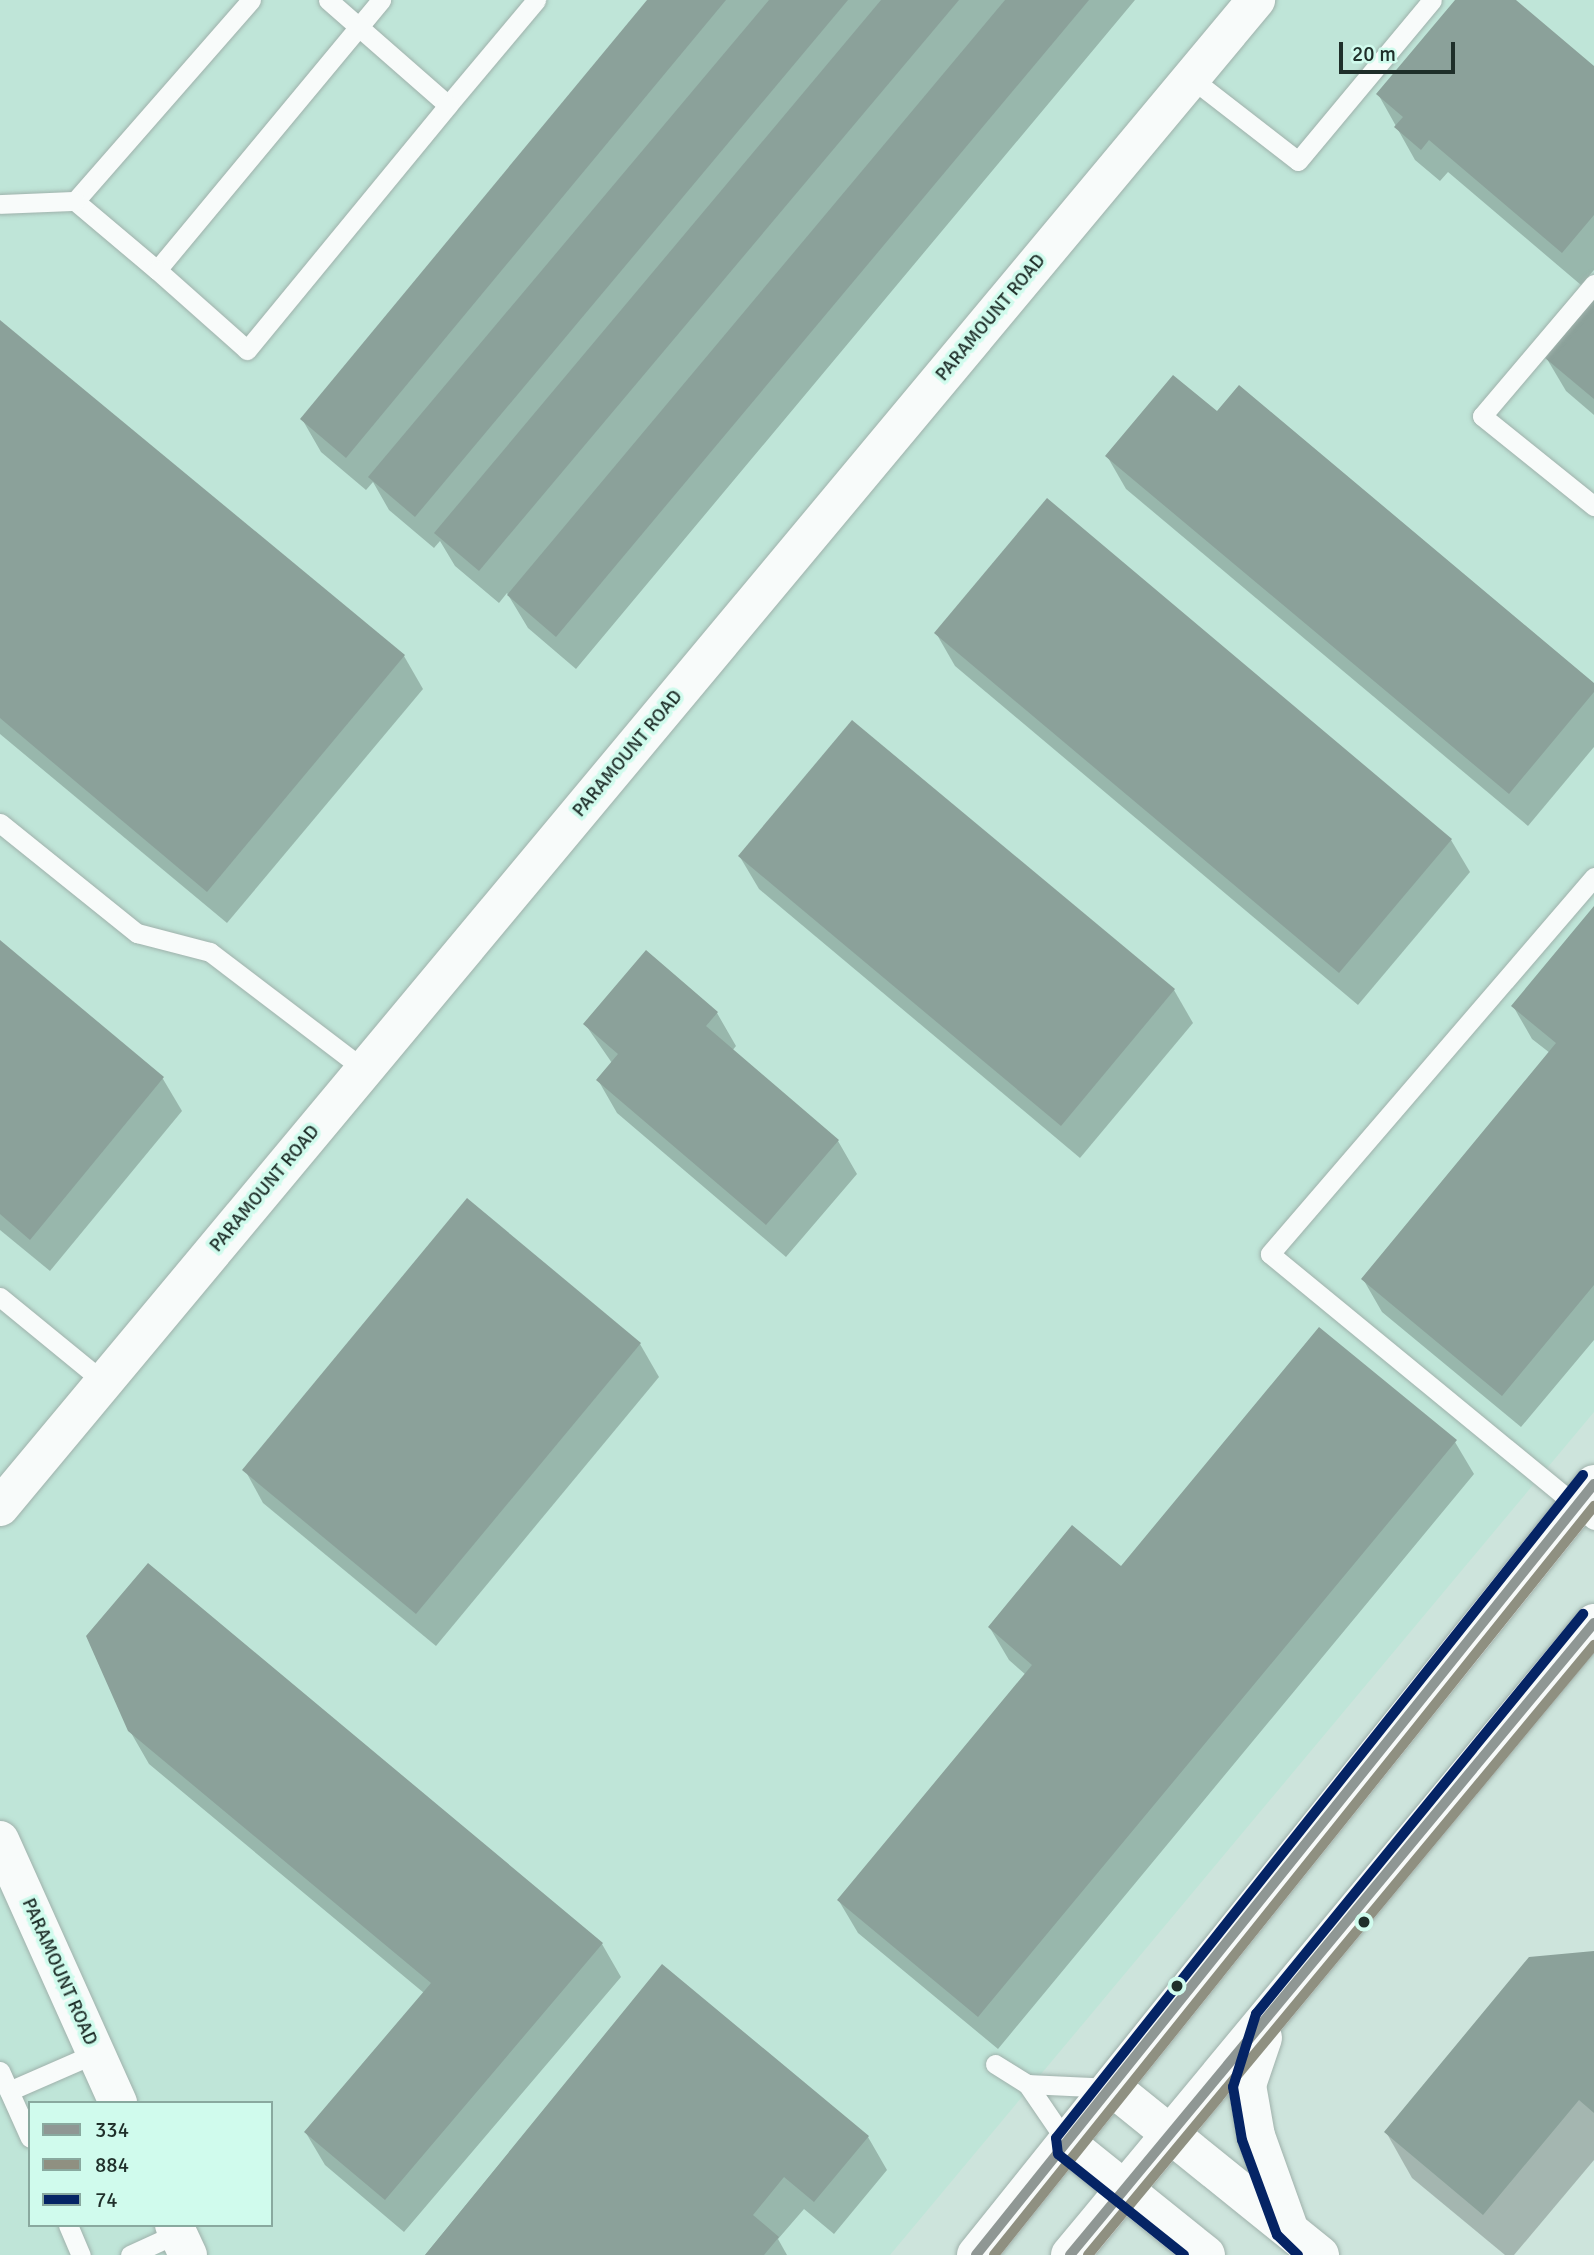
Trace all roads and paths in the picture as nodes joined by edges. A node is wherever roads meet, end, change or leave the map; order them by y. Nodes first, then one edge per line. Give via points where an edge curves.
1 (251, 0) edge
2 (328, 0) edge
3 (381, 0) edge
4 (537, 0) edge
5 (1256, 0) edge
6 (1432, 0) edge
7 (358, 27) junction
8 (1191, 78) junction
9 (448, 105) junction
10 (75, 201) junction
11 (0, 204) edge
12 (157, 270) junction
13 (1594, 284) edge
14 (1594, 506) edge
15 (0, 822) edge
16 (1594, 877) edge
17 (365, 1070) junction
18 (0, 1297) edge
19 (104, 1382) junction
20 (1588, 1503) edge
21 (0, 1507) edge
22 (1594, 1623) edge
23 (0, 1840) edge
24 (1269, 2020) junction
25 (96, 2053) junction
26 (995, 2064) dead end
27 (0, 2071) edge
28 (1027, 2084) junction
29 (1113, 2088) junction
30 (9, 2091) junction
31 (117, 2101) edge
32 (28, 2134) edge
33 (1174, 2136) junction
34 (1068, 2144) junction
35 (1125, 2190) junction
36 (69, 2227) edge
37 (1290, 2230) junction
38 (180, 2238) edge
39 (81, 2255) edge
40 (130, 2255) edge
41 (976, 2255) edge
42 (1070, 2255) edge
43 (1206, 2255) edge
44 (1320, 2255) edge

1 - 10 lane
2 - 7 lane
3 - 7 lane
4 - 9 lane
5 - 8 street, PARAMOUNT ROAD
6 - 8 lane via 1298,160
7 - 9 lane
7 - 12 lane
8 - 17 street, PARAMOUNT ROAD
9 - 12 lane via 247,350
10 - 11 lane
10 - 12 lane
13 - 14 lane via 1482,416
15 - 17 lane via 137,933 210,952
16 - 20 lane via 1270,1254
17 - 19 street, PARAMOUNT ROAD
18 - 19 lane
19 - 21 street, PARAMOUNT ROAD
20 - 29 street
22 - 24 street
23 - 25 street, PARAMOUNT ROAD
24 - 33 street
24 - 37 street via 1247,2085 1256,2136
25 - 30 lane
25 - 31 street, PARAMOUNT ROAD
26 - 28 lane
27 - 30 lane
28 - 29 lane
28 - 34 lane
29 - 33 street
29 - 34 street
30 - 32 lane
33 - 35 street
33 - 37 street
34 - 35 street
34 - 41 street
35 - 42 street
35 - 43 street
36 - 39 lane
37 - 44 street
38 - 40 lane

